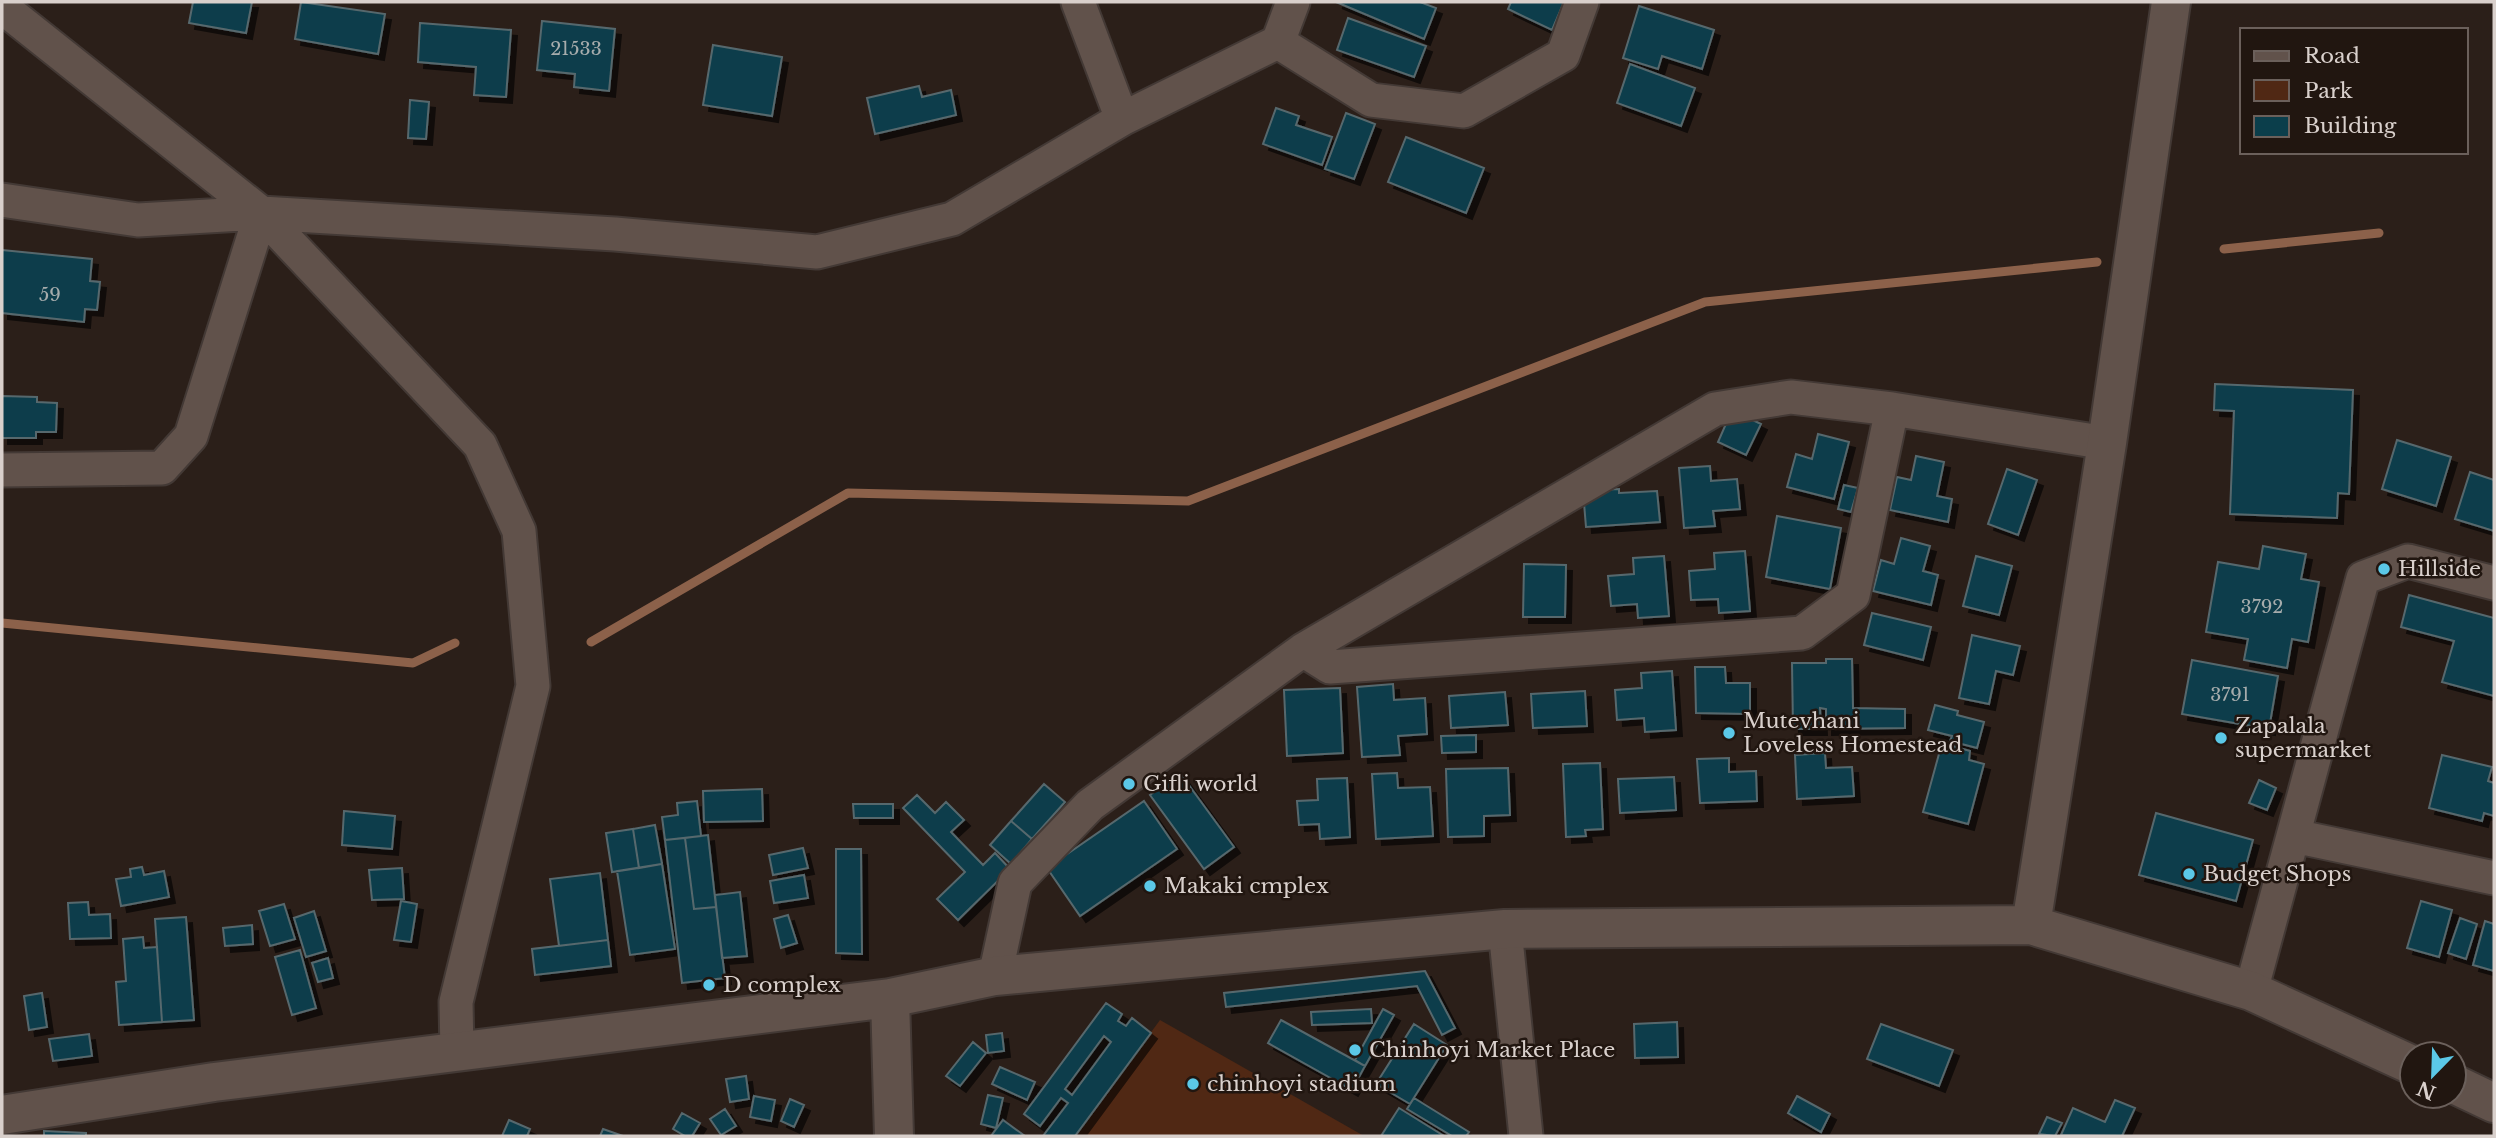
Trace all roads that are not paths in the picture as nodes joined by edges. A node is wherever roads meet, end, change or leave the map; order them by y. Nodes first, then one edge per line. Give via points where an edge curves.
1 (1078, 2) edge
2 (1293, 2) edge
3 (1582, 2) edge
4 (2171, 2) edge
5 (2, 6) edge
6 (1278, 42) junction
7 (1122, 120) junction
8 (2, 200) edge
9 (261, 213) junction
10 (1892, 409) junction
11 (2107, 443) junction
12 (2, 470) edge
13 (2494, 583) edge
14 (1303, 650) junction
15 (2294, 836) junction
16 (2494, 878) edge
17 (2031, 925) junction
18 (1506, 929) junction
19 (995, 976) junction
20 (2251, 991) junction
21 (890, 998) junction
22 (457, 1053) junction
23 (2398, 1059) edge
24 (2468, 1090) edge
25 (2494, 1102) edge
26 (2, 1115) edge
27 (894, 1136) edge
28 (1526, 1136) edge

1 - 7 street
2 - 6 street
3 - 6 street via 1563,55 1464,111 1371,100
4 - 11 street
5 - 9 street
6 - 7 street
7 - 9 street via 952,219 817,253 615,234
8 - 9 street via 138,220
9 - 12 street via 191,436 162,468
9 - 22 street via 480,444 519,531 533,686 456,1002
10 - 11 street
10 - 14 street via 1791,397 1715,409
10 - 14 street via 1853,595 1802,634 1330,667
11 - 17 street
13 - 15 street via 2407,561 2363,578
14 - 19 street via 1090,804 1015,883
15 - 16 street
15 - 20 street
17 - 18 street
17 - 20 street
18 - 19 street
18 - 28 street
19 - 21 street
20 - 23 street
21 - 22 street
21 - 27 street
22 - 26 street via 214,1082
24 - 25 street

